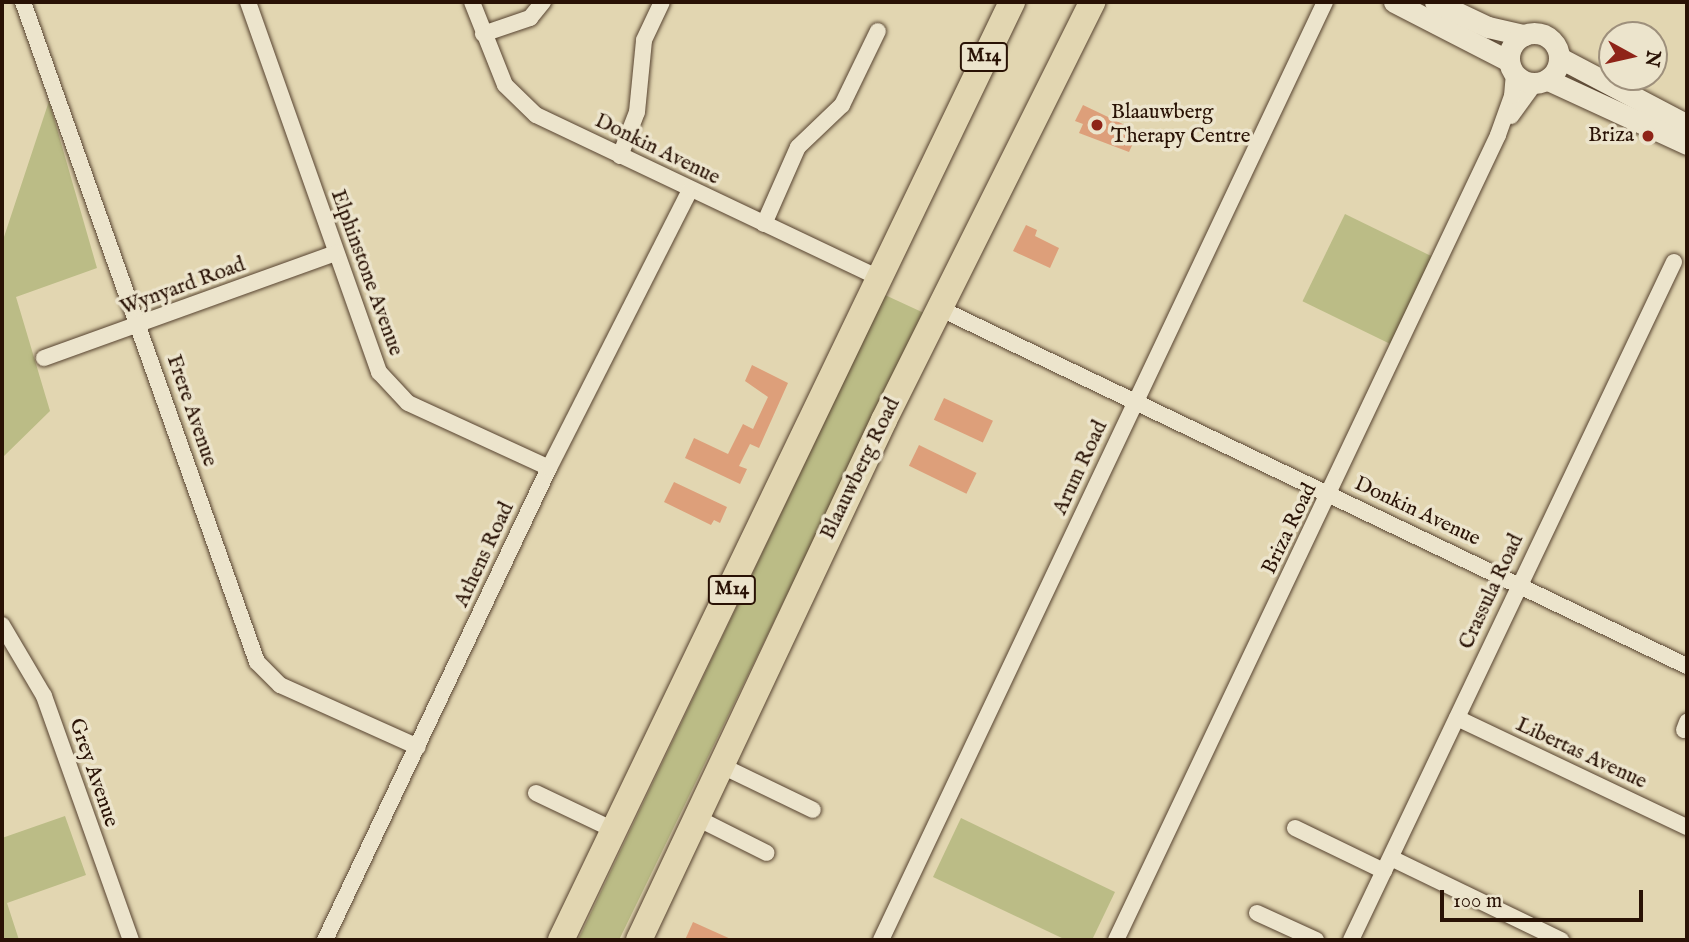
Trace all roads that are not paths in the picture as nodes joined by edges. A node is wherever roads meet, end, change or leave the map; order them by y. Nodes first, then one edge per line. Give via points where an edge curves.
1 (23, 2) edge
2 (248, 2) edge
3 (472, 2) edge
4 (543, 2) edge
5 (662, 2) edge
6 (1012, 2) edge
7 (1092, 2) edge
8 (1334, 2) edge
9 (1394, 2) edge
10 (1435, 2) edge
11 (1323, 8) edge
12 (878, 31) dead end
13 (483, 34) junction
14 (1524, 35) junction
15 (1560, 58) junction
16 (1511, 67) junction
17 (1541, 82) junction
18 (1687, 125) edge
19 (1498, 135) junction
20 (1687, 144) edge
21 (620, 156) junction
22 (690, 190) junction
23 (764, 224) junction
24 (336, 253) junction
25 (1674, 262) dead end
26 (881, 279) junction
27 (939, 308) junction
28 (138, 325) junction
29 (44, 358) dead end
30 (1135, 403) junction
31 (549, 468) junction
32 (1330, 494) junction
33 (1519, 584) junction
34 (2, 625) edge
35 (1687, 666) edge
36 (1457, 718) junction
37 (418, 747) junction
38 (720, 765) junction
39 (536, 793) dead end
40 (813, 810) dead end
41 (695, 817) junction
42 (1687, 827) edge
43 (1295, 828) dead end
44 (616, 831) junction
45 (767, 853) dead end
46 (1387, 865) junction
47 (1257, 913) dead end
48 (1532, 934) edge
49 (131, 940) edge
50 (325, 940) edge
51 (561, 940) edge
52 (639, 940) edge
53 (881, 940) edge
54 (1116, 940) edge
55 (1316, 940) edge
56 (1351, 940) edge
57 (1561, 940) edge

1 - 28 street, Frere Avenue
2 - 24 street, Elphinstone Avenue
3 - 13 street, Donkin Avenue
4 - 13 street via 530,18
5 - 21 street via 644,40 637,112
6 - 26 main road, M14 via 955,113
7 - 27 main road, Blaauwberg Road
8 - 11 street, Arum Road
9 - 16 street
10 - 14 street via 1488,27
11 - 30 street, Arum Road
12 - 23 street via 842,105 798,147
13 - 21 street, Donkin Avenue via 496,69 522,104
14 - 15 street via 1550,38
14 - 16 street via 1514,43
15 - 17 street
15 - 18 street
16 - 17 street
16 - 19 street, Briza Road via 1512,96
17 - 19 street, Briza Road
17 - 20 street
19 - 32 street, Briza Road
21 - 22 street, Donkin Avenue
22 - 23 street, Donkin Avenue
22 - 31 street, Athens Road
23 - 26 street, Donkin Avenue
24 - 28 street, Wynyard Road
24 - 31 street, Elphinstone Avenue via 379,372 399,396
25 - 33 street, Crassula Road
26 - 44 main road, M14
27 - 30 street, Donkin Avenue
27 - 38 main road, Blaauwberg Road
28 - 29 street, Wynyard Road
28 - 37 street, Frere Avenue via 262,671 289,689
30 - 32 street, Donkin Avenue
30 - 53 street, Arum Road
31 - 37 street, Athens Road
32 - 33 street, Donkin Avenue
32 - 54 street, Briza Road
33 - 35 street, Donkin Avenue
33 - 36 street, Crassula Road
34 - 49 street, Grey Avenue via 44,696
36 - 42 street, Libertas Avenue
36 - 46 street, Crassula Road
37 - 50 street, Athens Road
38 - 40 street
38 - 41 main road, Blaauwberg Road
39 - 44 street
41 - 45 street
41 - 52 main road, Blaauwberg Road
43 - 46 street
44 - 51 main road, M14
46 - 48 street
46 - 56 street, Crassula Road
47 - 55 street
48 - 57 street

